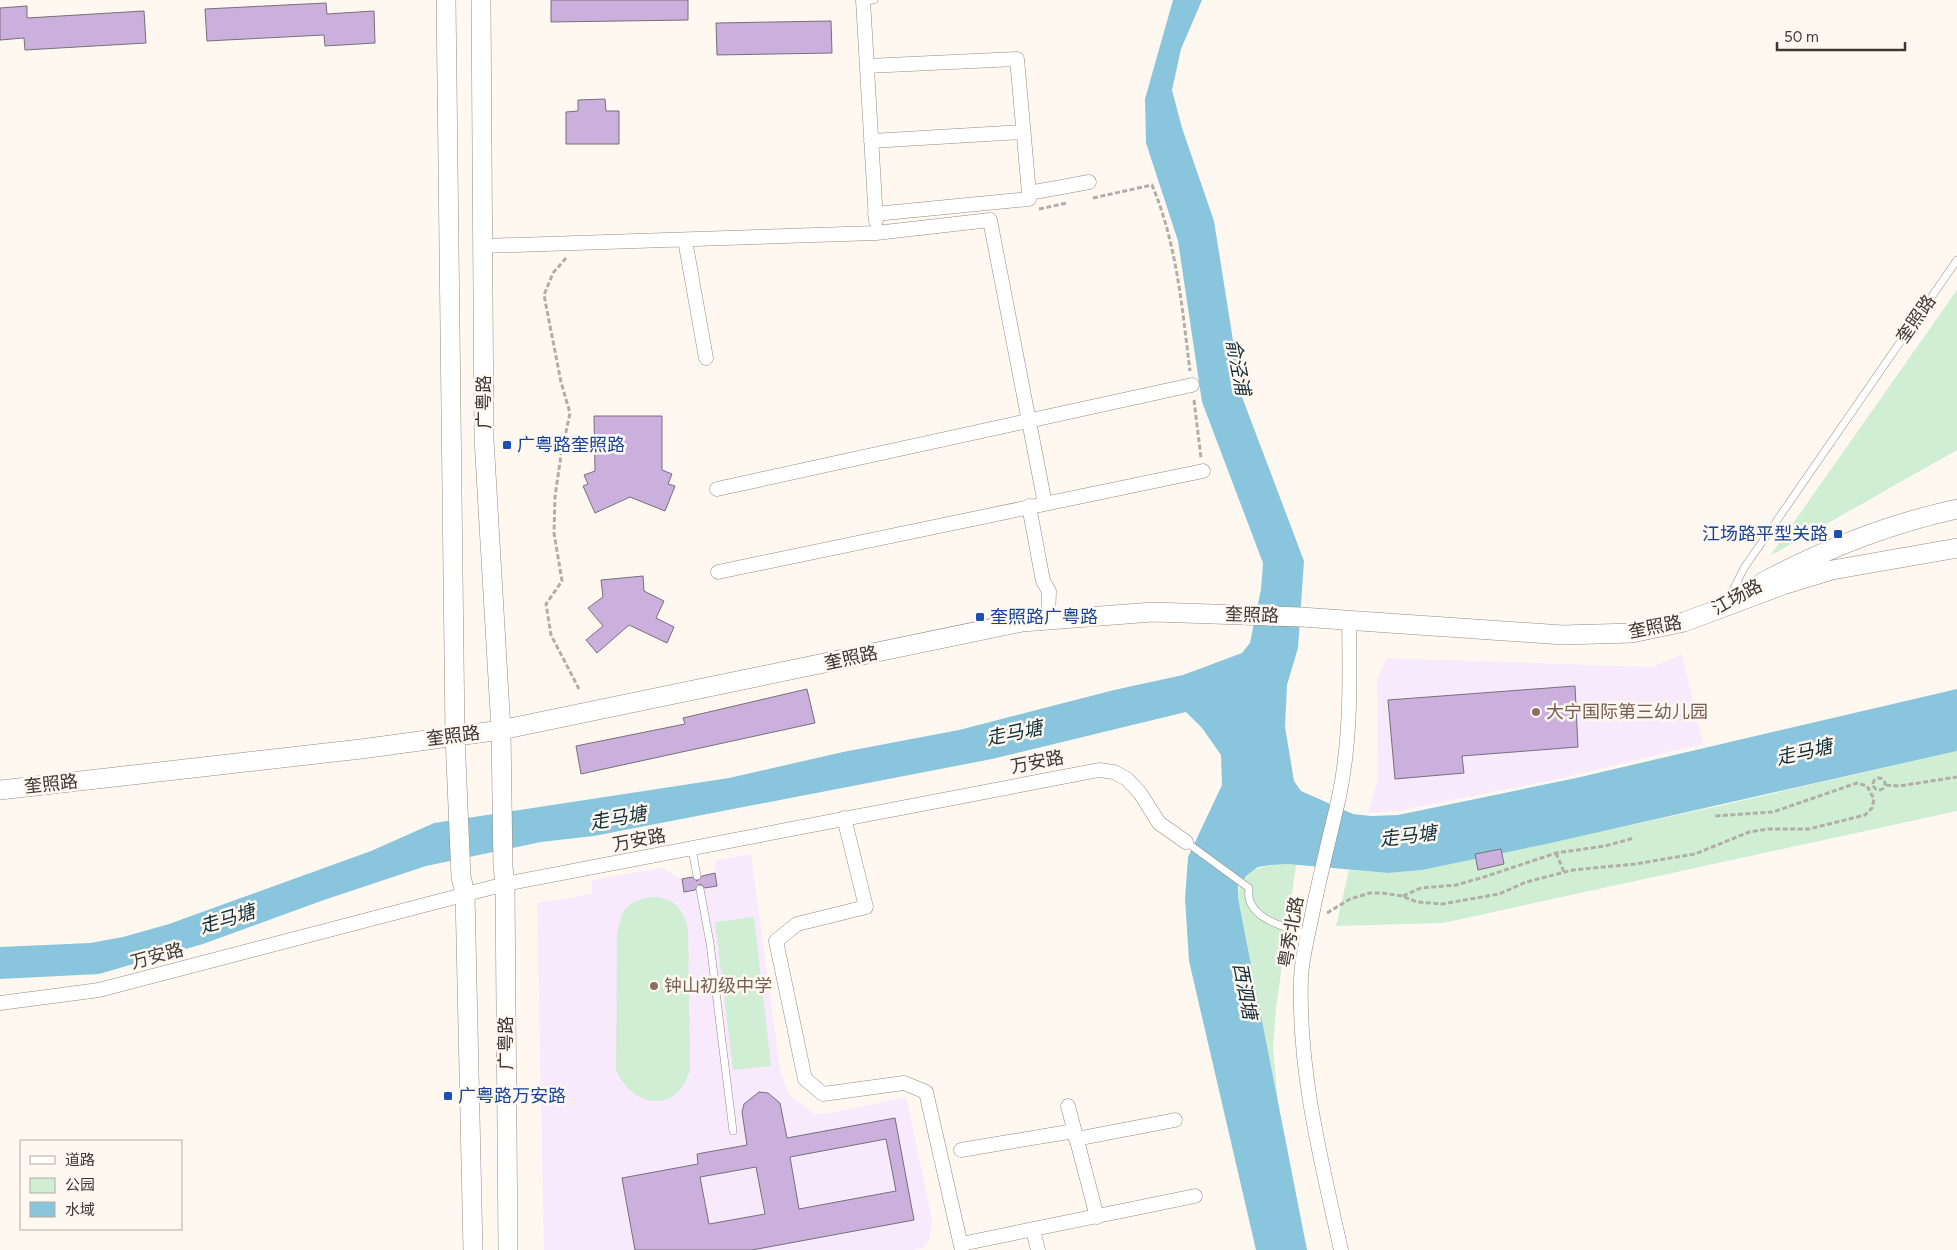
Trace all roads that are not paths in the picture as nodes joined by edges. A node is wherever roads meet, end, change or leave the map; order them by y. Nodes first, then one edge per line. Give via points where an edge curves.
1 (446, 0) edge
2 (482, 0) edge
3 (867, 0) edge
4 (867, 66) junction
5 (1023, 132) junction
6 (871, 141) junction
7 (1089, 182) dead end
8 (1029, 193) junction
9 (875, 214) junction
10 (876, 232) junction
11 (685, 240) junction
12 (483, 246) junction
13 (1957, 260) edge
14 (706, 358) dead end
15 (1192, 385) road end
16 (1028, 420) junction
17 (1203, 470) road end
18 (717, 490) dead end
19 (1044, 504) junction
20 (1029, 506) junction
21 (1957, 509) edge
22 (1957, 548) edge
23 (718, 572) dead end
24 (1726, 602) junction
25 (1705, 614) junction
26 (1048, 620) junction
27 (1349, 620) junction
28 (501, 730) junction
29 (456, 736) junction
30 (0, 790) edge
31 (844, 818) junction
32 (1186, 842) joint
33 (692, 849) junction
34 (504, 875) junction
35 (697, 876) dead end
36 (463, 885) junction
37 (700, 889) dead end
38 (1309, 930) junction
39 (0, 1003) edge
40 (1068, 1106) dead end
41 (1175, 1120) dead end
42 (733, 1131) dead end
43 (1075, 1135) junction
44 (961, 1150) dead end
45 (1195, 1196) dead end
46 (1097, 1217) junction
47 (1033, 1230) junction
48 (962, 1247) edge
49 (473, 1250) edge
50 (508, 1250) edge
51 (1038, 1250) edge
52 (1341, 1250) edge

1 - 29 main road, 广粤路
2 - 12 main road, 广粤路
3 - 4 street
4 - 5 street via 1017,60
4 - 6 street
5 - 6 street
5 - 8 street
6 - 9 street
7 - 8 street
8 - 9 street via 1029,200
9 - 10 street
10 - 11 street
10 - 16 street via 990,220
11 - 12 street
11 - 14 street
12 - 28 main road, 广粤路 via 484,439
13 - 24 lane, 奎照路 via 1744,568
15 - 16 street
16 - 18 street
16 - 19 street
17 - 19 street
19 - 20 street
20 - 23 street
20 - 26 street via 1043,581 1049,591
21 - 24 main road, 江场路 via 1843,542
22 - 25 main road, 江场路 via 1832,570 1783,584
24 - 25 main road, 江场路
25 - 27 main road, 奎照路 via 1660,629 1600,635
26 - 27 main road, 奎照路 via 1153,612
26 - 28 main road, 奎照路 via 1022,622
27 - 38 street, 粤秀北路 via 1350,682 1339,795
28 - 29 main road, 奎照路
28 - 34 main road, 广粤路
29 - 30 main road, 奎照路
29 - 36 main road, 广粤路
31 - 32 street, 万安路 via 1099,770 1114,772 1126,779 1140,793 1159,823
31 - 33 street, 万安路
31 - 48 street via 866,907 797,924 776,941 805,1079 823,1094 904,1083 926,1092
32 - 38 lane, 万安路 via 1249,888 1250,903 1256,912 1266,919
33 - 34 street, 万安路
33 - 35 lane
34 - 36 street, 万安路
34 - 50 main road, 广粤路
36 - 39 street, 万安路 via 99,990
36 - 49 main road
37 - 42 lane via 710,943
38 - 52 street, 粤秀北路 via 1301,976 1308,1100
40 - 43 street
41 - 43 street
43 - 44 street
43 - 46 street
45 - 46 street
46 - 47 street
47 - 48 street
47 - 51 street

